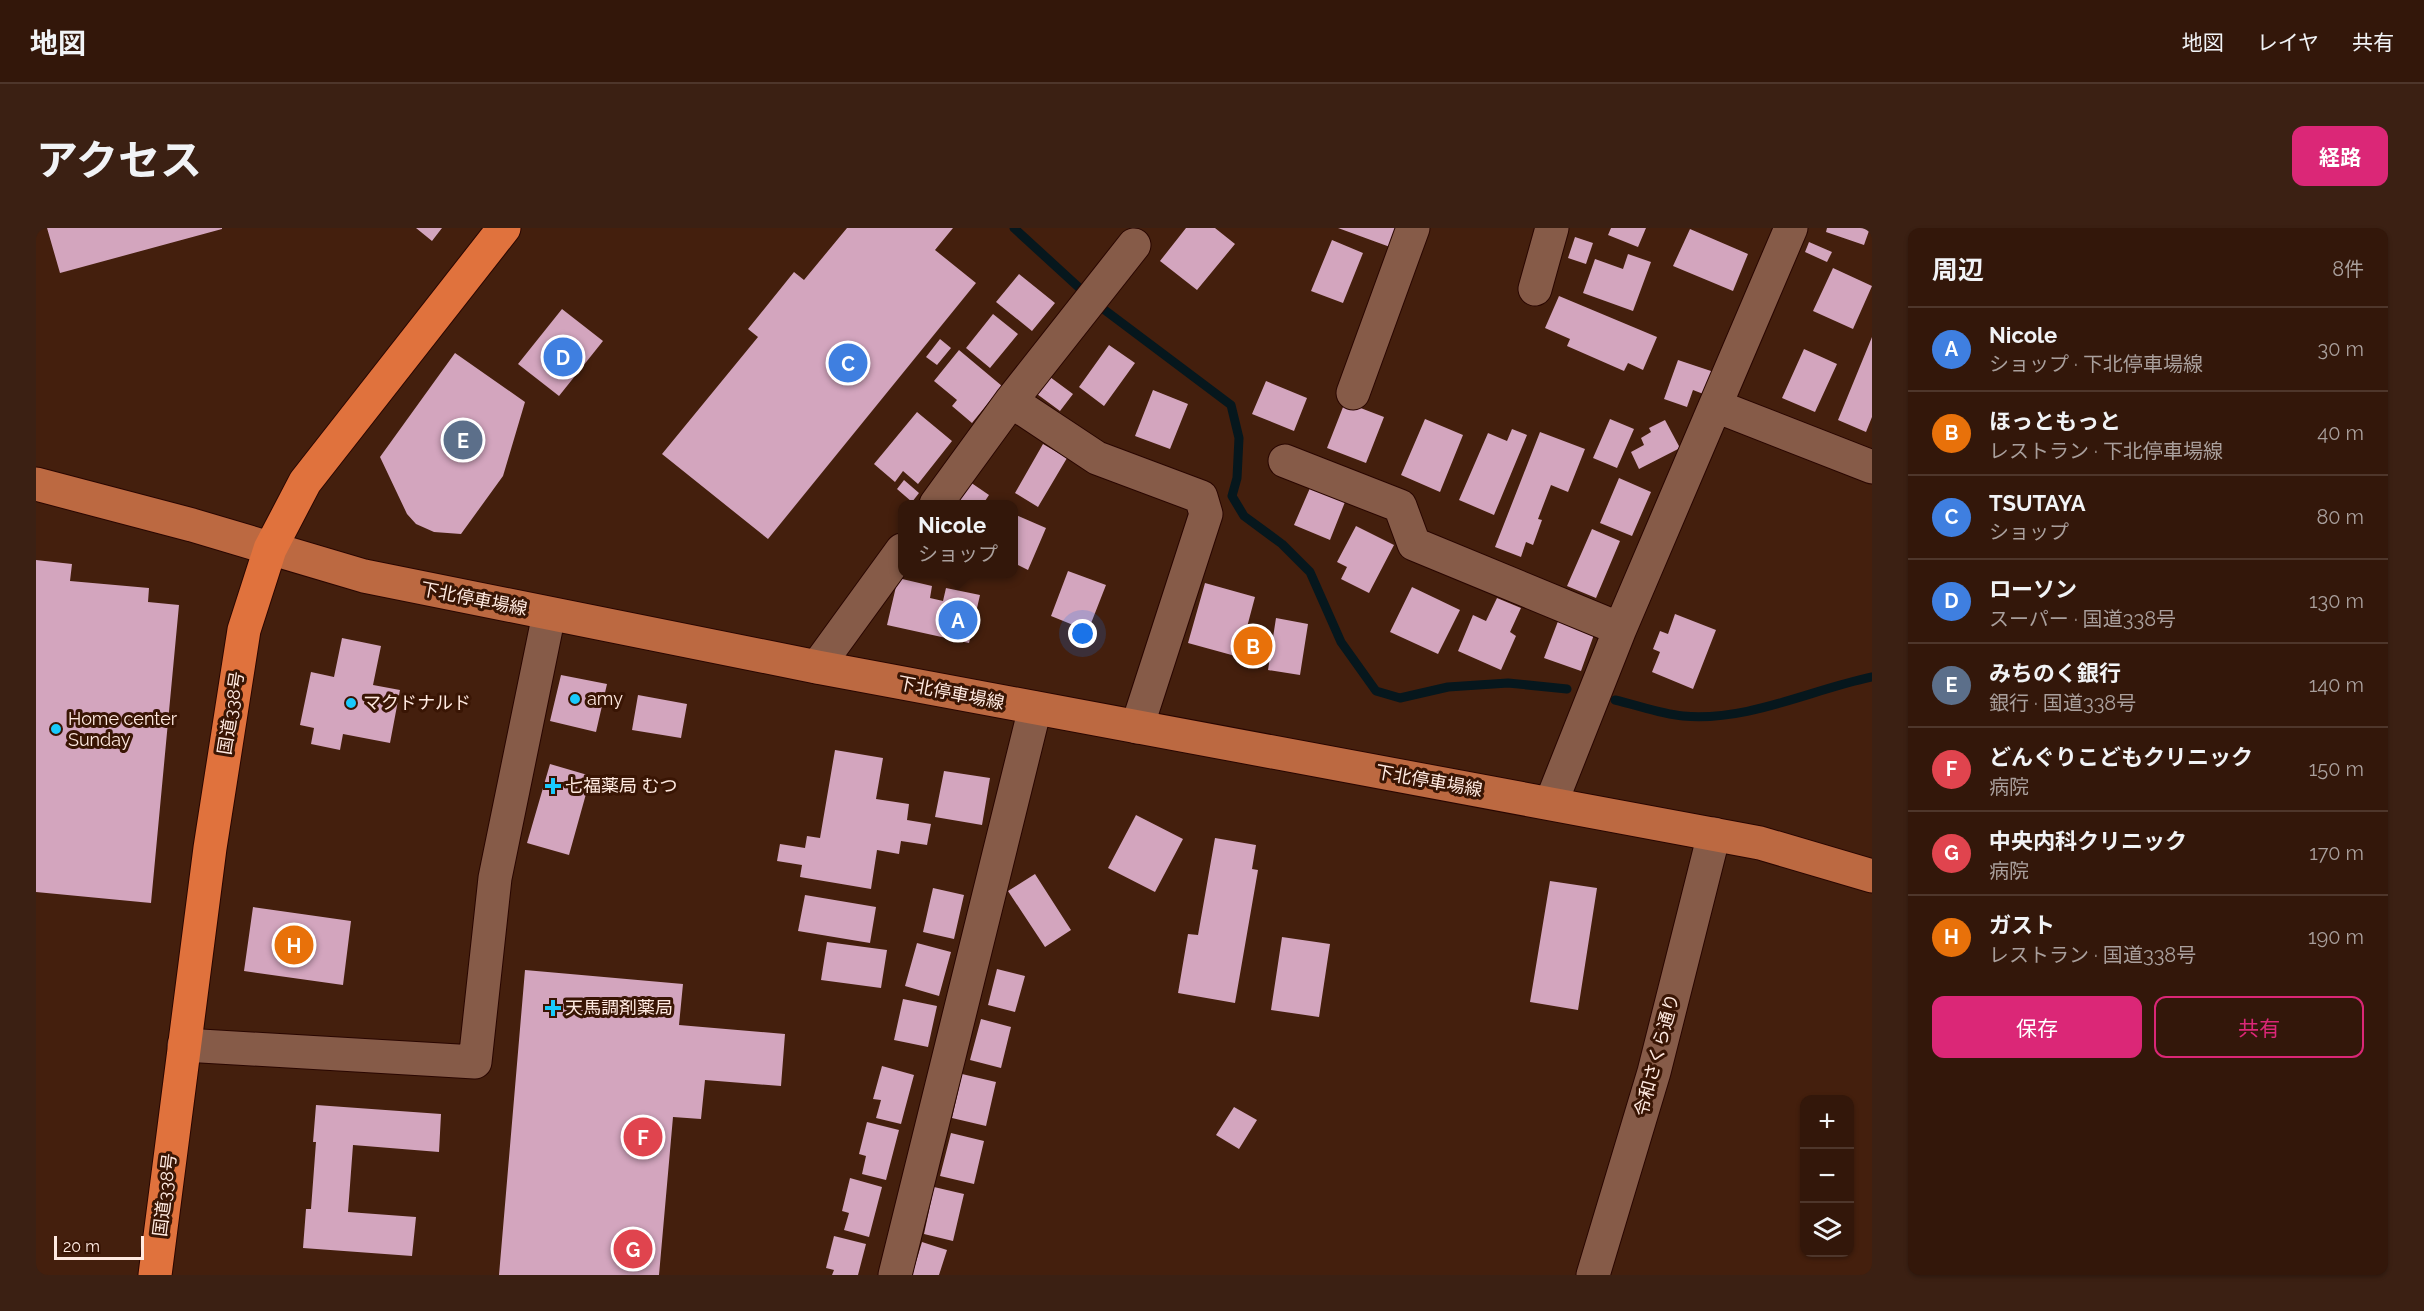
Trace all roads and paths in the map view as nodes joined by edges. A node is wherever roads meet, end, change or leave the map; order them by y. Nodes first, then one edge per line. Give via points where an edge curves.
1 (504, 228) edge
2 (1413, 228) edge
3 (1552, 228) edge
4 (1791, 228) edge
5 (1134, 245) dead end
6 (1535, 289) dead end
7 (1353, 393) dead end
8 (1011, 401) junction
9 (1716, 406) junction
10 (1285, 461) dead end
11 (1872, 467) edge
12 (36, 484) edge
13 (939, 500) edge
14 (270, 549) junction
15 (898, 557) edge
16 (549, 614) junction
17 (1620, 629) junction
18 (817, 667) junction
19 (1035, 708) junction
20 (1137, 727) junction
21 (1551, 803) junction
22 (1714, 834) junction
23 (1872, 876) edge
24 (184, 1045) junction
25 (155, 1275) edge
26 (895, 1275) edge
27 (1593, 1275) edge

1 - 14 highway, 国道338号 via 305,482
2 - 7 street
3 - 6 street
4 - 9 street
5 - 8 street
8 - 13 street
8 - 20 street via 1097,458 1201,497 1206,514
9 - 11 street
9 - 17 street
10 - 17 street via 1400,506 1414,544
12 - 14 main road, 下北停車場線
14 - 16 main road, 下北停車場線 via 364,576
14 - 24 highway, 国道338号 via 244,630
15 - 18 street
16 - 18 main road, 下北停車場線
16 - 24 street via 495,878 475,1062
17 - 21 street
18 - 19 main road, 下北停車場線
19 - 20 main road, 下北停車場線
19 - 26 street
20 - 21 main road, 下北停車場線
21 - 22 main road, 下北停車場線
22 - 23 main road, 下北停車場線 via 1760,843
22 - 27 street, 令和さくら通り via 1654,1072
24 - 25 highway, 国道338号

